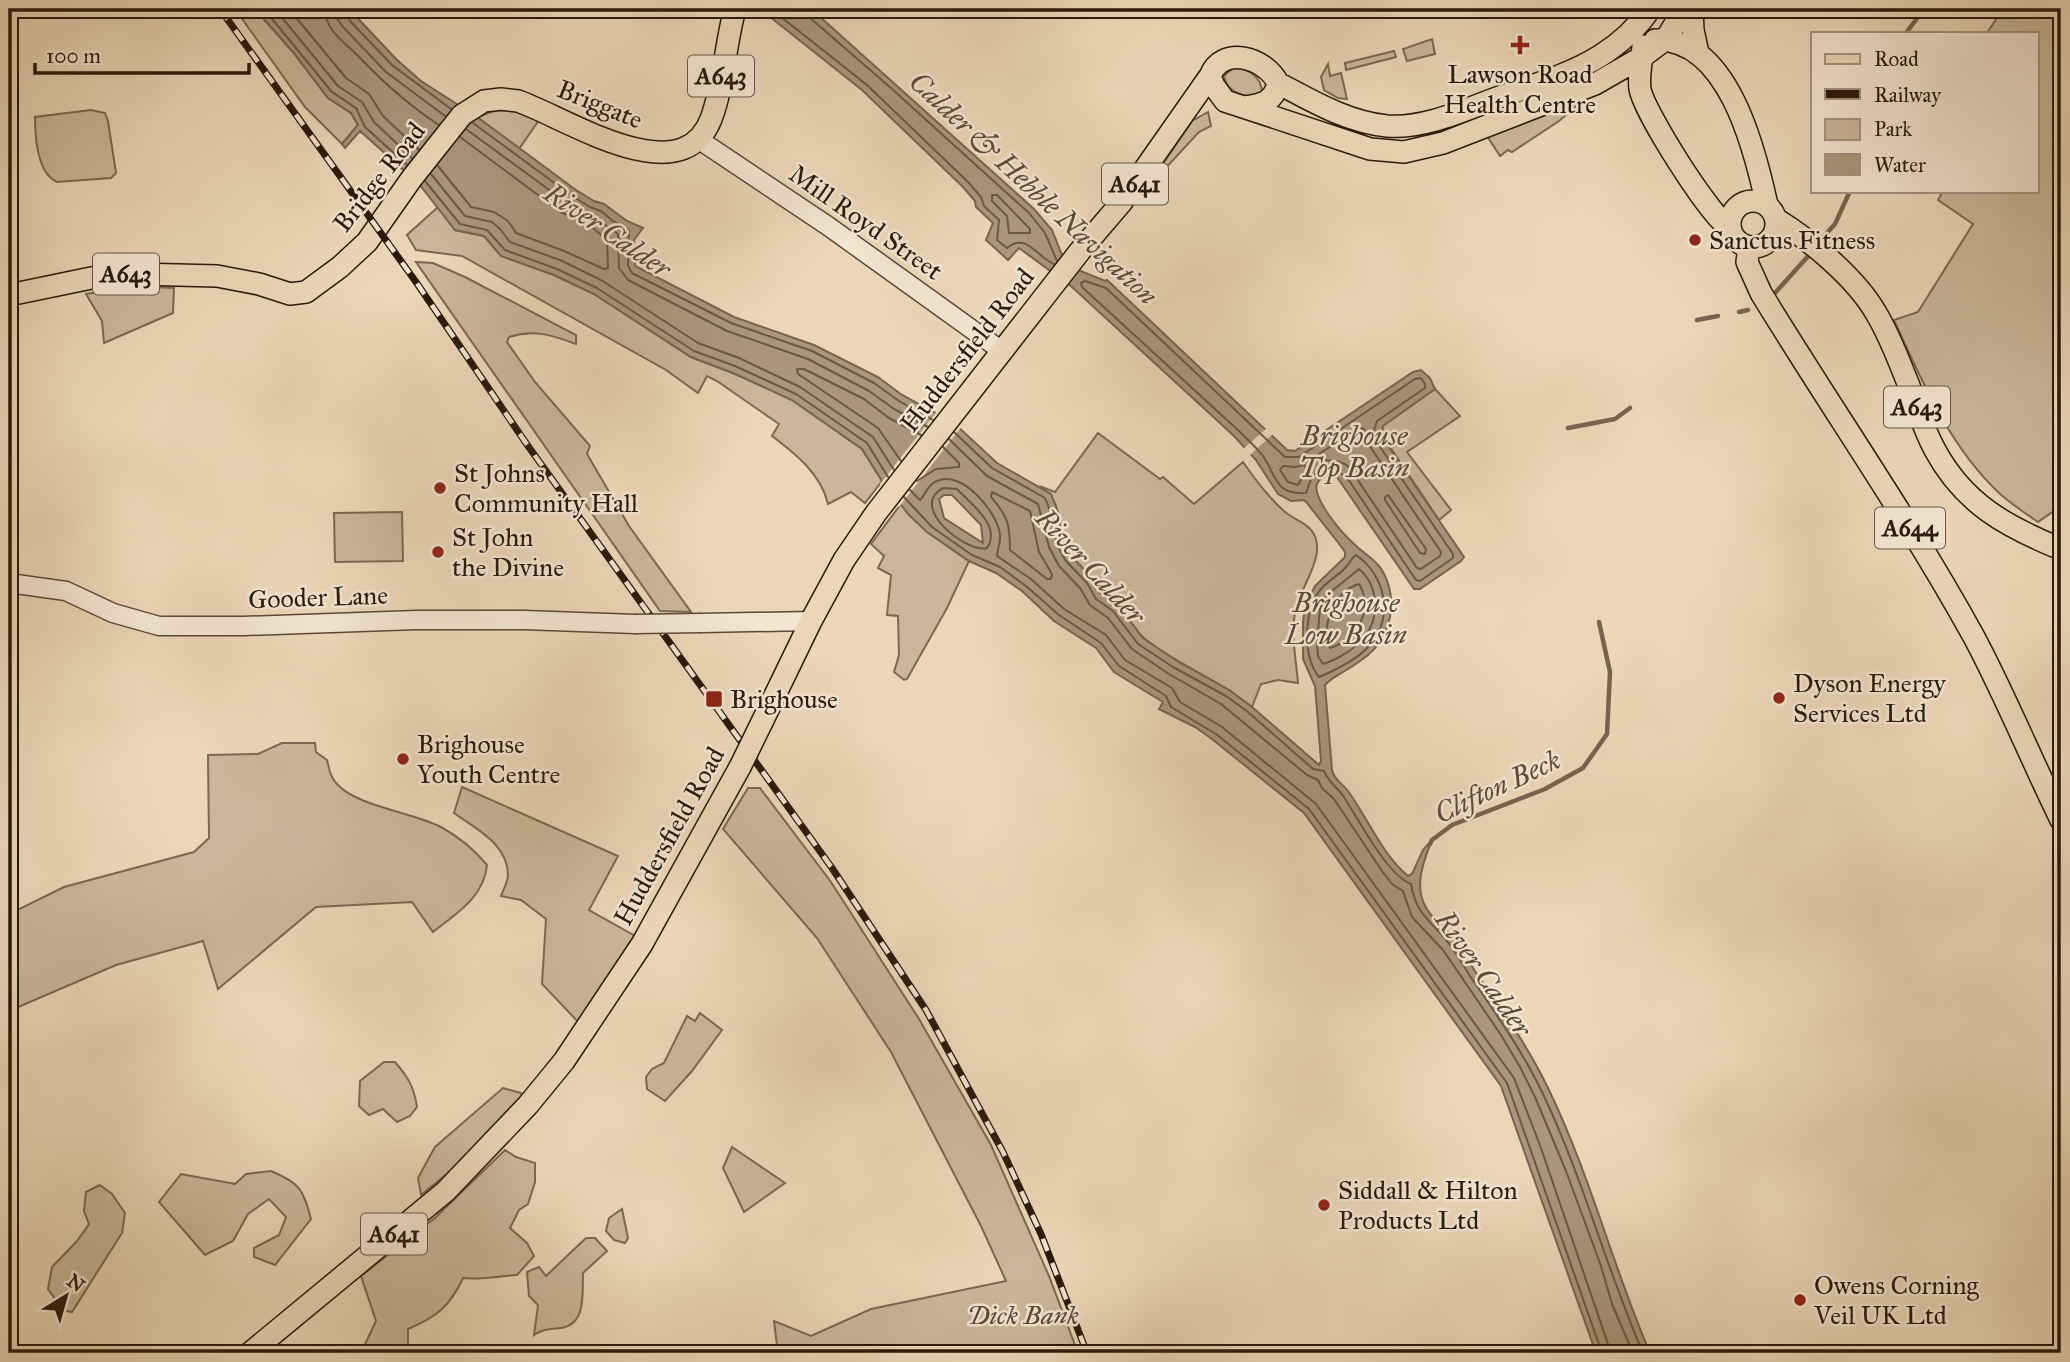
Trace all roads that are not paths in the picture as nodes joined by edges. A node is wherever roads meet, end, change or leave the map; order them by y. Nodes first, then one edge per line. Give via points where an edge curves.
1 (735, 9) edge
2 (1684, 9) edge
3 (1692, 9) edge
4 (1645, 31) edge
5 (1665, 39) junction
6 (1698, 52) junction
7 (1623, 68) junction
8 (1210, 76) junction
9 (1278, 83) junction
10 (1640, 90) junction
11 (1235, 104) junction
12 (471, 108) joint
13 (1184, 112) junction
14 (698, 139) junction
15 (1771, 212) junction
16 (1730, 228) junction
17 (1749, 247) junction
18 (9, 295) edge
19 (1002, 351) junction
20 (2061, 550) edge
21 (9, 583) edge
22 (811, 621) junction
23 (2061, 820) edge
24 (250, 1353) edge

1 - 14 main road, A643 via 714,110
2 - 5 main road
3 - 6 main road
4 - 5 main road
4 - 7 main road
4 - 9 main road via 1559,76 1442,118 1404,125 1388,126 1333,112
4 - 10 main road
5 - 6 main road
6 - 15 main road via 1741,112
7 - 10 main road
7 - 11 main road via 1595,84 1443,143 1404,152 1370,149
8 - 9 main road via 1214,66 1231,57 1260,64
8 - 11 main road via 1214,86
8 - 13 main road, Huddersfield Road / A641
9 - 11 main road via 1272,99 1262,105
10 - 16 main road via 1666,142
11 - 13 main road via 1205,102
12 - 14 main road, Briggate / A643 via 494,99 518,101 644,152 673,151
12 - 18 main road, Bridge Road / A643 via 412,178 367,242 306,292 290,294 230,278 150,274 101,276
13 - 19 main road, Huddersfield Road / A641 via 1121,203
14 - 19 street, Mill Royd Street
15 - 16 main road via 1752,201 1738,206
15 - 17 main road via 1774,233 1770,240
15 - 20 main road, A643 via 1855,286 1875,310 1934,449 1952,478 1990,514
16 - 17 main road via 1736,239
17 - 23 main road, A644 via 1747,262 1765,301 1966,623
19 - 22 main road, Huddersfield Road / A641 via 876,513
21 - 22 street, Gooder Lane, bridge via 66,591 113,613 159,626 416,620
22 - 24 main road, Huddersfield Road / A641, bridge via 740,767 642,944 564,1061 446,1191

